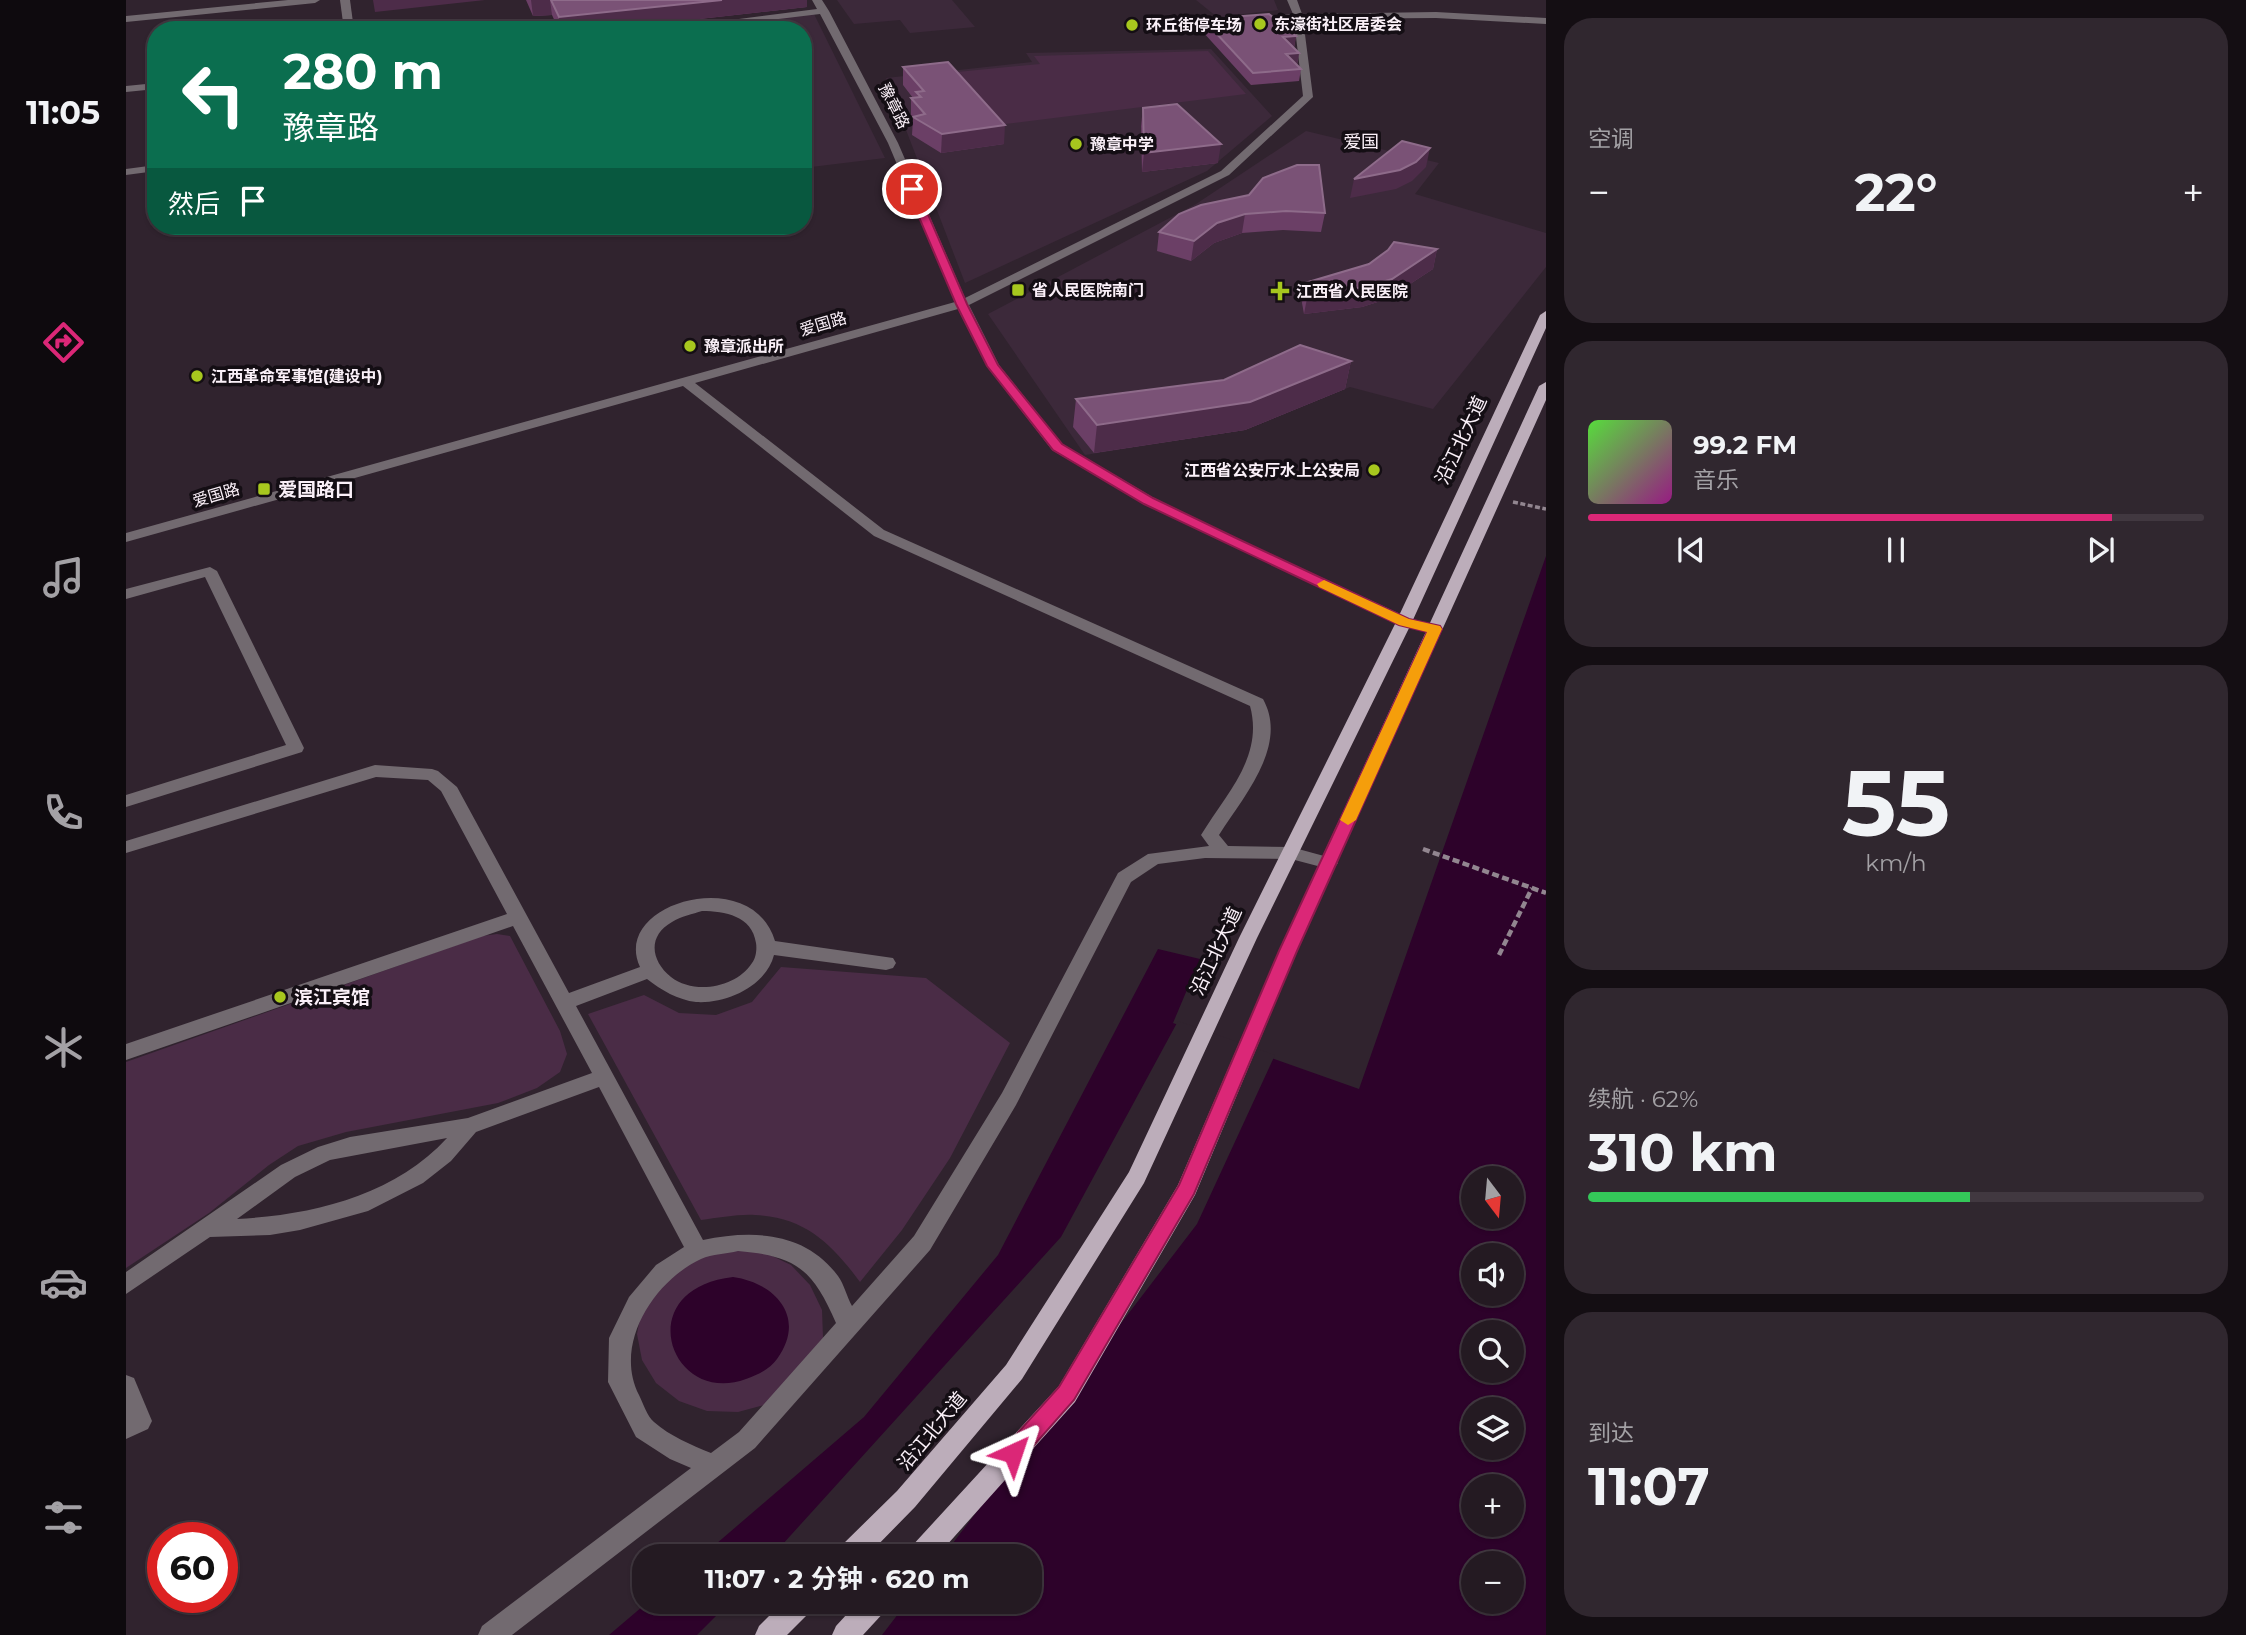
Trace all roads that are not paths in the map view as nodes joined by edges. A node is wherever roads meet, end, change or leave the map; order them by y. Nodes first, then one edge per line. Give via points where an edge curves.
1 (315, 0) edge
2 (345, 0) edge
3 (1292, 0) edge
4 (821, 5) edge
5 (1298, 16) junction
6 (126, 19) edge
7 (348, 21) edge
8 (717, 21) edge
9 (1546, 22) edge
10 (1149, 33) dead end
11 (147, 87) edge
12 (126, 89) edge
13 (147, 169) edge
14 (126, 172) edge
15 (961, 304) junction
16 (1546, 315) edge
17 (684, 381) junction
18 (1546, 386) edge
19 (126, 538) edge
20 (126, 594) edge
21 (1404, 622) junction
22 (1435, 629) junction
23 (128, 795) edge
24 (126, 847) edge
25 (1223, 852) junction
26 (1291, 853) junction
27 (1329, 863) junction
28 (518, 917) junction
29 (767, 947) junction
30 (886, 963) dead end
31 (649, 971) junction
32 (564, 1003) junction
33 (126, 1052) edge
34 (603, 1077) junction
35 (469, 1126) junction
36 (209, 1228) junction
37 (697, 1250) junction
38 (126, 1284) edge
39 (849, 1325) junction
40 (126, 1386) edge
41 (126, 1428) edge
42 (713, 1466) junction
43 (861, 1544) edge
44 (931, 1544) edge
45 (790, 1614) edge
46 (865, 1614) edge
47 (491, 1635) edge
48 (768, 1635) edge
49 (845, 1635) edge

1 - 6 street
2 - 7 street
3 - 5 street, 爱国路
4 - 8 street
4 - 15 street, 豫章路 via 893,143
5 - 9 street via 1492,16
5 - 10 street
5 - 15 street, 爱国路 via 1308,97 1225,173
11 - 12 street
13 - 14 street
15 - 17 street, 爱国路
15 - 21 street, 豫章路 via 993,366 1057,447 1149,501
16 - 21 main road, 沿江北大道
17 - 19 street, 爱国路
17 - 25 street via 879,533 1257,703 1263,717 1260,754 1210,835
18 - 22 main road
20 - 23 street via 210,571 296,748
21 - 22 street, 豫章路
21 - 26 main road, 沿江北大道
22 - 27 main road
24 - 28 street via 375,771 432,775 448,787
25 - 26 street
25 - 39 street via 1154,858 1124,878 1009,1099 929,1232
26 - 27 street
26 - 43 main road, 沿江北大道 via 1137,1177 1014,1372 906,1499
27 - 44 main road via 1187,1189 1067,1394
28 - 32 street
28 - 33 street
29 - 30 street
29 - 31 street via 752,976 717,993 677,991
29 - 31 street via 764,932 754,919 730,907 701,904 672,912 651,928 643,942
31 - 32 street
32 - 34 street
34 - 35 street
34 - 37 street
35 - 36 street via 325,1153 279,1177
35 - 36 street via 442,1157 412,1180 375,1198 265,1228
36 - 38 street
37 - 39 street via 738,1242 777,1245 808,1262 830,1283
37 - 42 street via 664,1272 637,1304 620,1338 620,1382 644,1429
39 - 42 street via 747,1440
40 - 41 street via 139,1421
42 - 47 street
45 - 48 main road
46 - 49 main road

